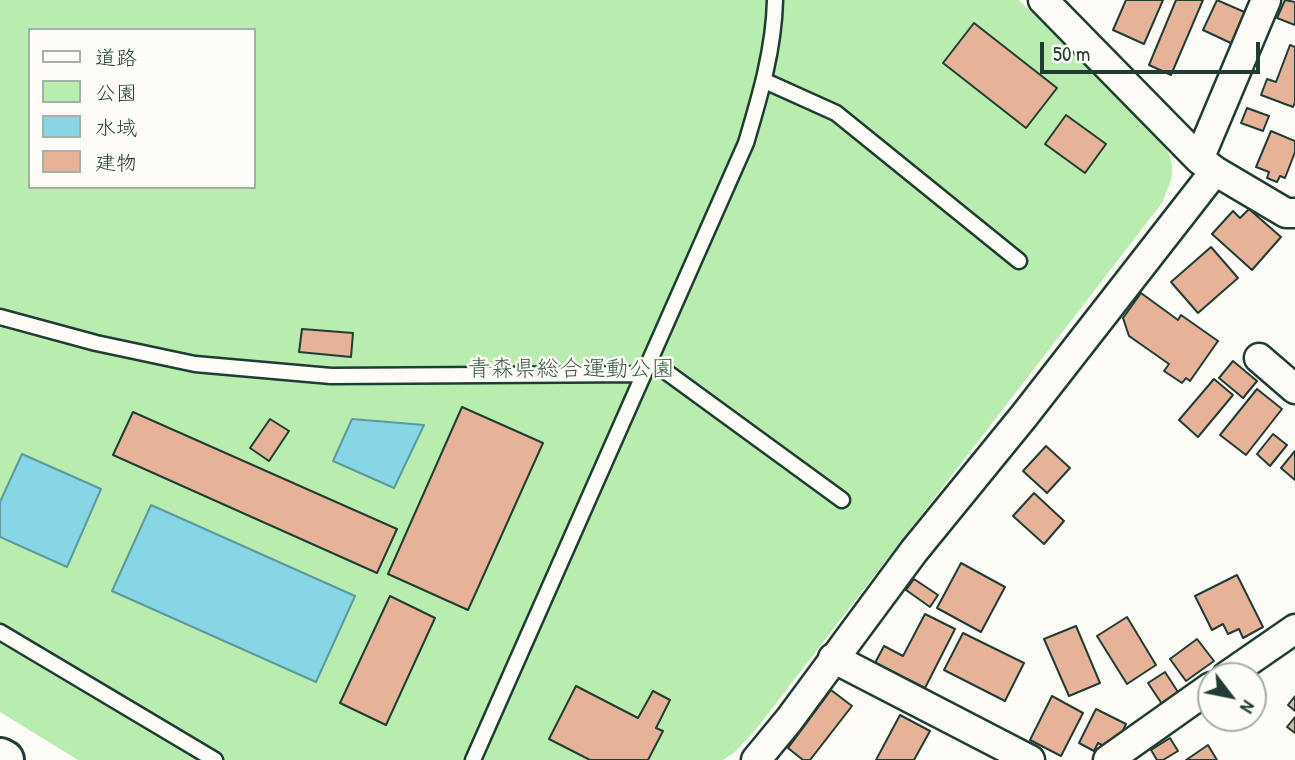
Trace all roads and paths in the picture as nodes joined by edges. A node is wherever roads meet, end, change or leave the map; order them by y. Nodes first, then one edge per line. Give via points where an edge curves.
1 (775, 0) edge
2 (1043, 0) edge
3 (1266, 0) edge
4 (765, 81) junction
5 (1207, 165) junction
6 (1295, 213) edge
7 (1018, 261) dead end
8 (0, 317) edge
9 (1259, 358) dead end
10 (650, 360) junction
11 (644, 374) junction
12 (1295, 390) edge
13 (842, 500) dead end
14 (1295, 629) edge
15 (0, 632) edge
16 (833, 658) junction
17 (1247, 662) edge
18 (1197, 697) edge
19 (215, 760) edge
20 (472, 760) edge
21 (756, 760) edge
22 (1030, 760) edge
23 (1108, 760) edge

1 - 4 lane
2 - 5 street
3 - 5 street
4 - 7 lane via 836,113
4 - 10 lane via 746,143
5 - 6 street via 1286,213
5 - 16 street via 1032,405
8 - 11 lane via 195,365 331,376
9 - 12 street
10 - 11 lane
10 - 13 lane
11 - 20 lane
14 - 17 street
15 - 19 lane
16 - 21 street
16 - 22 street
18 - 23 street

